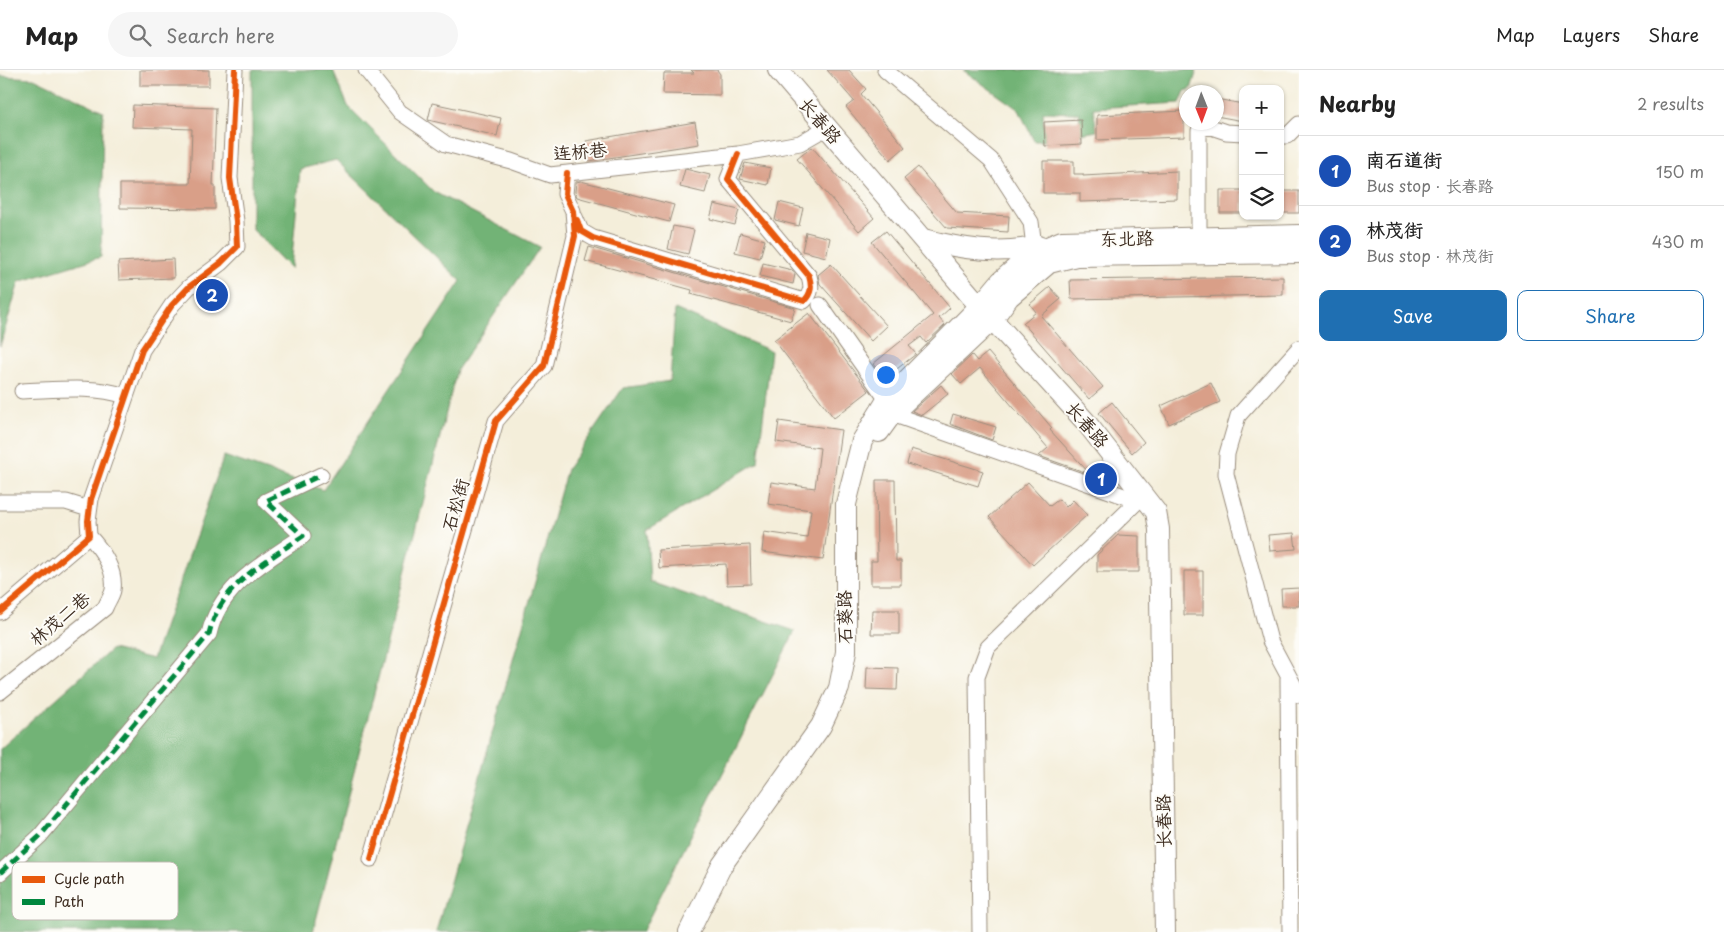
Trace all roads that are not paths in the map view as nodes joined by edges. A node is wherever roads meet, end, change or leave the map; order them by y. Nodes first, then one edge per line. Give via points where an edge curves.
1 (235, 70) edge
2 (366, 70) edge
3 (778, 70) edge
4 (885, 70) edge
5 (1299, 124) edge
6 (826, 128) junction
7 (1239, 133) edge
8 (1284, 136) edge
9 (738, 154) junction
10 (567, 173) junction
11 (573, 211) junction
12 (1299, 235) edge
13 (1199, 237) junction
14 (922, 239) junction
15 (1062, 241) junction
16 (1034, 247) junction
17 (1299, 253) edge
18 (820, 305) dead end
19 (986, 313) junction
20 (1299, 348) edge
21 (22, 391) dead end
22 (126, 396) junction
23 (889, 407) junction
24 (321, 475) dead end
25 (1141, 498) junction
26 (0, 502) edge
27 (89, 509) junction
28 (89, 536) junction
29 (0, 612) edge
30 (1288, 674) junction
31 (0, 692) edge
32 (1299, 695) edge
33 (371, 859) dead end
34 (0, 873) edge
35 (689, 932) edge
36 (700, 932) edge
37 (980, 932) edge
38 (1165, 932) edge
39 (1290, 932) edge

1 - 22 street via 230,178 237,247 172,305 142,350
2 - 10 street, 连桥巷 via 400,112 446,144 550,175
3 - 6 main road, 长春路
4 - 16 street via 991,160 1031,222
5 - 8 street
6 - 9 street, 连桥巷 via 800,143
6 - 14 main road, 长春路
7 - 13 street via 1208,126 1199,131
9 - 10 street, 连桥巷
9 - 11 street via 728,179 809,276 812,286 804,301 593,238 581,231
10 - 11 street, 石松街 via 565,194
11 - 33 street, 石松街 via 575,236 544,366 496,421
12 - 13 main road, 东北路
13 - 15 main road, 东北路
14 - 16 main road via 966,250 1015,251
14 - 19 main road, 长春路
15 - 16 main road
15 - 19 main road, 东北路 via 1032,253 1001,281
17 - 19 main road, 东北路 via 1076,256 1049,263
18 - 23 street
19 - 23 main road, 石葵路
19 - 25 main road, 长春路 via 1085,422
20 - 30 street via 1238,416 1226,454 1226,474 1270,642
21 - 22 street via 73,389 111,391
22 - 27 street
23 - 25 street
23 - 35 main road, 石葵路 via 862,440 846,504 846,652 839,688 821,726 722,865
23 - 36 main road, 石葵路 via 862,480 858,501 856,654 847,694 829,729 732,868
24 - 34 street via 266,501 303,536 236,583 213,617 208,634 40,836
25 - 37 street via 988,648 977,677
25 - 38 main road, 长春路 via 1156,512 1159,529
26 - 27 street via 66,502
27 - 28 street
28 - 29 street
28 - 31 street, 林茂二巷 via 103,551 110,570 113,589 105,608
30 - 32 street
30 - 39 street

